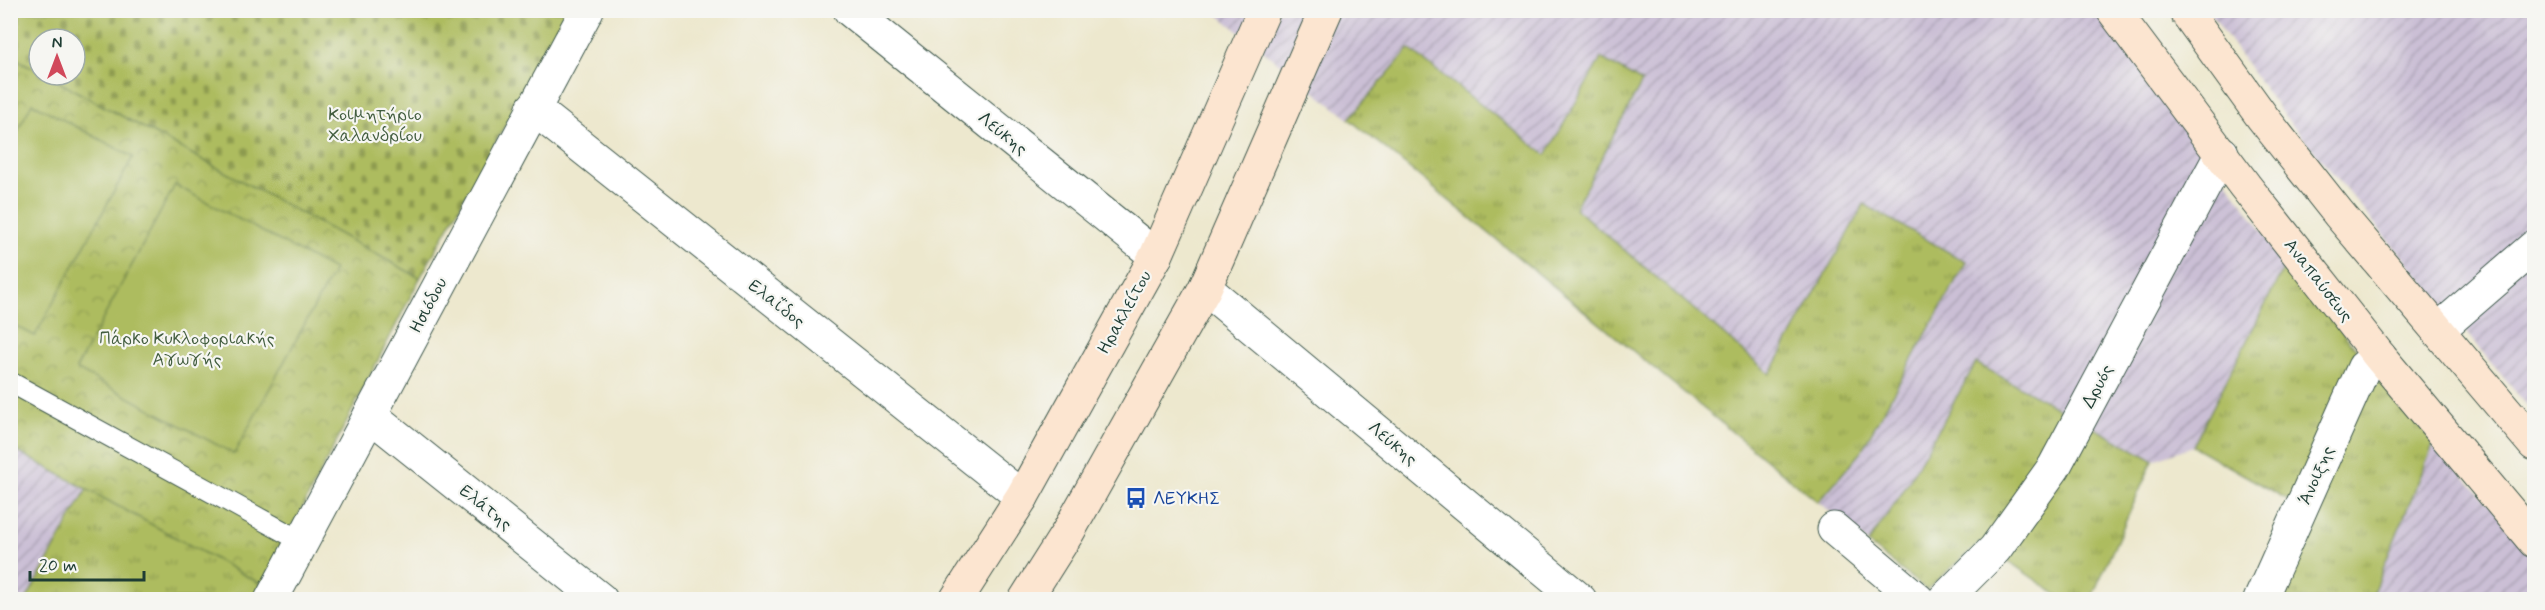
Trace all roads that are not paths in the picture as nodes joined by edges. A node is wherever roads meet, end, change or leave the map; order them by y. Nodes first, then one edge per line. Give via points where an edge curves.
1 (587, 10) edge
2 (850, 10) edge
3 (1264, 10) edge
4 (1326, 10) edge
5 (2113, 10) edge
6 (2186, 10) edge
7 (533, 108) junction
8 (2222, 153) junction
9 (2535, 248) edge
10 (1156, 256) junction
11 (1205, 288) junction
12 (2438, 330) junction
13 (2380, 357) junction
14 (10, 382) edge
15 (370, 415) junction
16 (2535, 444) edge
17 (1022, 497) junction
18 (1834, 529) dead end
19 (301, 541) junction
20 (2535, 541) edge
21 (271, 600) edge
22 (601, 600) edge
23 (956, 600) edge
24 (1025, 600) edge
25 (1580, 600) edge
26 (1918, 600) edge
27 (1944, 600) edge
28 (2260, 600) edge

1 - 7 street, Ησιόδου
2 - 10 street, Λεύκης
3 - 10 main road, Ηρακλείτου
4 - 11 main road
5 - 8 main road, Αναπαύσεως
6 - 12 main road via 2338,214
7 - 15 street, Ησιόδου
7 - 17 street, Ελαΐδος
8 - 13 main road, Αναπαύσεως
8 - 27 street, Δρυός via 2054,467 1995,549
9 - 12 street
10 - 17 main road, Ηρακλείτου
11 - 24 main road via 1068,532
11 - 25 street, Λεύκης
12 - 16 main road
13 - 20 main road, Αναπαύσεως
13 - 28 street, Άνοιξης via 2364,368
14 - 19 lane
15 - 19 street, Ησιόδου
15 - 22 street, Ελάτης
17 - 23 main road, Ηρακλείτου
18 - 26 street
19 - 21 street, Ησιόδου

